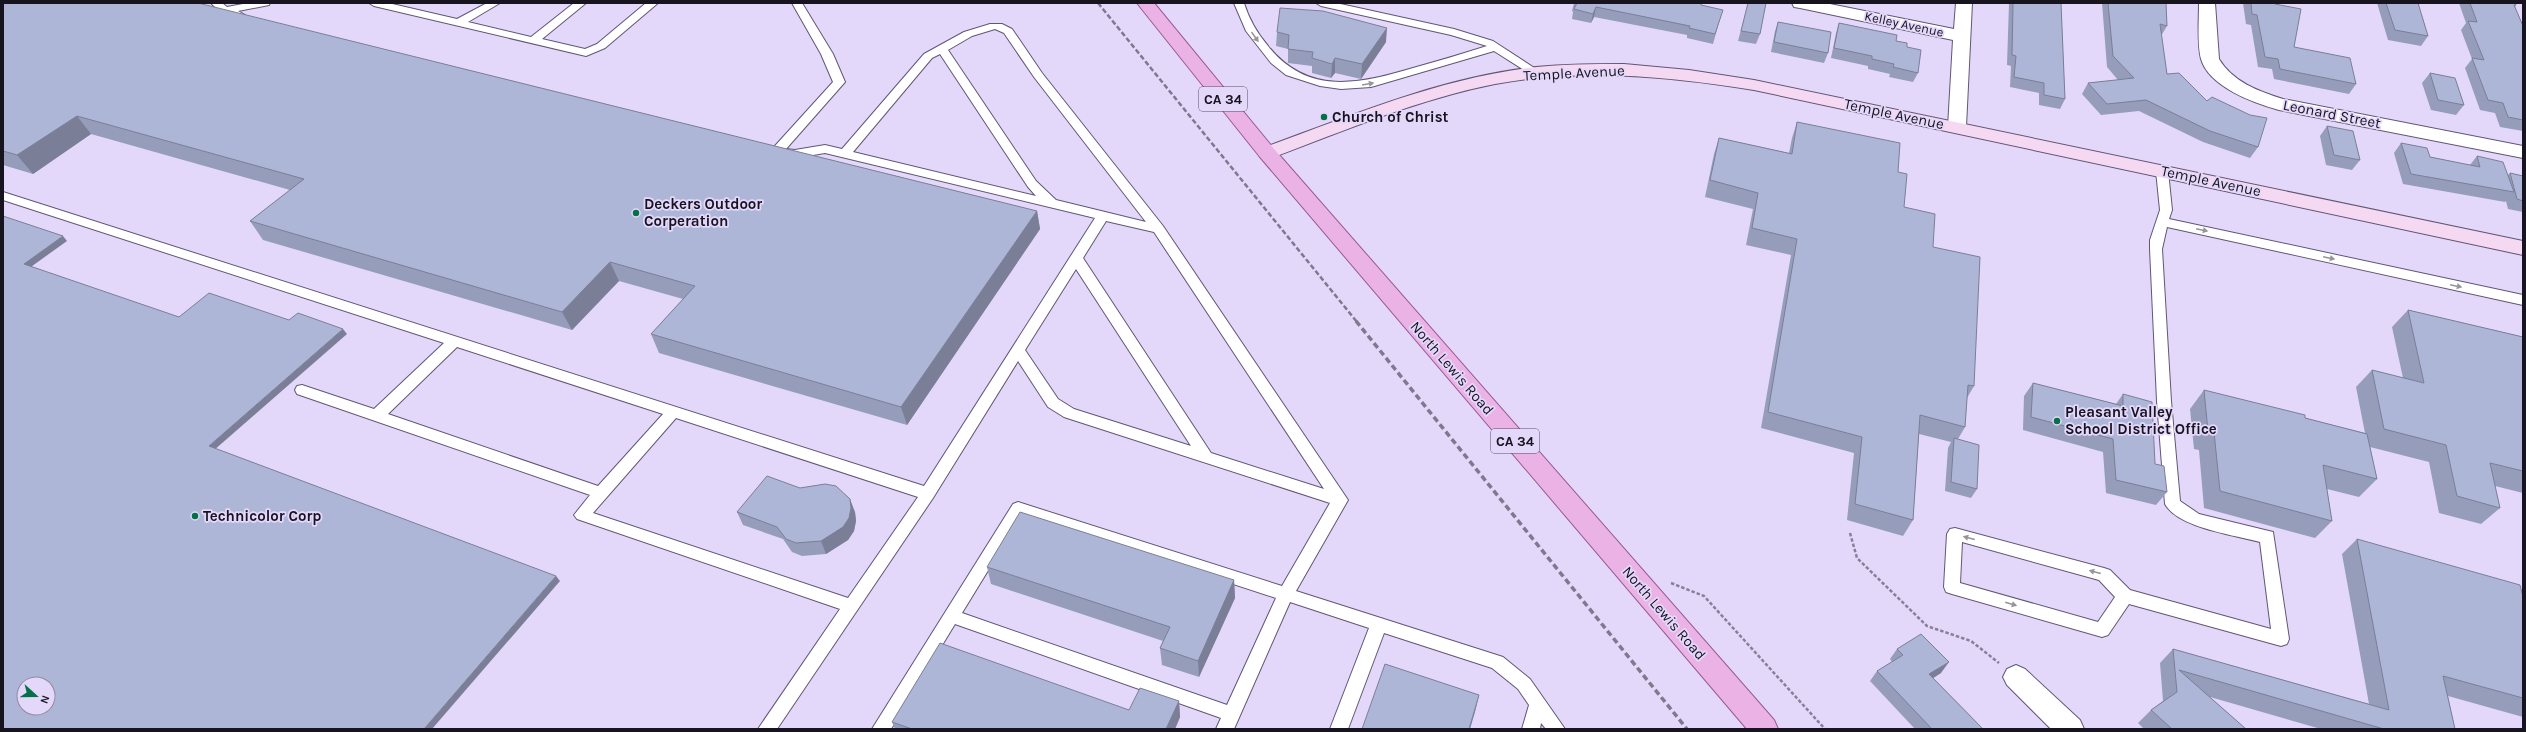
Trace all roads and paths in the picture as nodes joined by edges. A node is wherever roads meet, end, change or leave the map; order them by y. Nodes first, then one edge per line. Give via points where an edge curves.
1 (216, 3) edge
2 (265, 3) edge
3 (374, 3) edge
4 (495, 3) edge
5 (581, 3) edge
6 (653, 3) edge
7 (797, 3) edge
8 (1145, 3) edge
9 (1239, 3) edge
10 (1321, 3) edge
11 (1800, 3) edge
12 (1964, 3) edge
13 (2207, 3) edge
14 (226, 11) junction
15 (256, 18) edge
16 (460, 22) junction
17 (1961, 36) junction
18 (534, 40) junction
19 (1496, 47) junction
20 (941, 48) junction
21 (1536, 73) junction
22 (1958, 127) junction
23 (762, 146) edge
24 (778, 150) junction
25 (2523, 152) edge
26 (1267, 153) junction
27 (845, 154) junction
28 (2162, 171) junction
29 (3, 196) edge
30 (1052, 204) junction
31 (1103, 216) junction
32 (2164, 222) junction
33 (1158, 229) junction
34 (2523, 248) edge
35 (1076, 258) junction
36 (2523, 300) edge
37 (455, 341) junction
38 (1018, 350) junction
39 (302, 390) dead end
40 (674, 411) junction
41 (376, 416) junction
42 (1205, 456) junction
43 (601, 494) junction
44 (927, 494) junction
45 (1340, 500) junction
46 (1850, 533) dead end
47 (1640, 585) junction
48 (1286, 594) junction
49 (2125, 596) junction
50 (851, 606) junction
51 (951, 616) junction
52 (1379, 623) junction
53 (2016, 677) joint
54 (1538, 703) junction
55 (1229, 721) edge
56 (766, 729) edge
57 (881, 729) edge
58 (1339, 729) edge
59 (1531, 729) edge
60 (1556, 729) edge
61 (1764, 729) edge
62 (1825, 729) edge
63 (2070, 729) edge

1 - 14 lane
2 - 14 lane
3 - 16 lane
4 - 16 lane
5 - 18 lane
6 - 18 lane via 601,46 586,53
7 - 24 lane via 827,54 839,82
8 - 26 main road, North Lewis Road / CA 34
9 -> 19 lane via 1240,12 1256,40 1289,72 1314,81 1353,87 1371,84
10 - 19 lane via 1454,32
11 - 17 street, Kelley Avenue
12 - 17 street
13 - 25 street, Leonard Street via 2210,59 2214,67 2230,83 2256,97 2279,104
14 - 15 lane
16 - 18 lane
17 - 22 street
19 - 21 lane
20 - 27 lane via 928,56
20 - 30 lane via 1032,184
20 - 33 lane via 968,34 994,26 1008,31 1038,75
21 - 22 main road, Temple Avenue via 1610,69 1707,76
21 - 26 main road, Temple Avenue via 1496,78 1448,90
22 - 28 main road, Temple Avenue
23 - 24 lane
24 - 27 lane via 795,154 825,149
26 - 47 main road, North Lewis Road / CA 34
27 - 30 lane
28 - 32 lane via 2166,210
28 - 34 main road, Temple Avenue
29 - 37 lane
30 - 31 lane
31 - 33 lane
31 - 35 lane
32 -> 36 lane
32 - 49 lane via 2156,240 2156,249 2164,400 2173,504 2195,519 2267,537 2281,639
33 - 45 lane
35 - 38 lane
35 - 42 lane
37 - 40 lane
37 - 41 lane
38 - 42 lane via 1053,403 1069,413
38 - 44 lane
39 - 41 lane
40 - 43 lane
40 - 44 lane
41 - 43 lane
42 - 45 lane
43 - 50 lane via 582,515
44 - 50 lane
45 - 48 lane
46 - 53 path via 1857,558 1927,626 1971,640
47 - 61 main road, North Lewis Road / CA 34
47 - 62 path via 1675,583 1704,596
48 - 51 lane via 1018,508
48 - 52 lane
48 - 55 lane
49 -> 49 lane via 2104,575 1955,534 1952,587 2102,630
50 - 56 lane
51 - 55 lane
51 - 57 lane
52 - 54 lane via 1497,662 1524,684
52 - 58 lane
53 - 63 street
54 - 59 lane
54 - 60 lane

